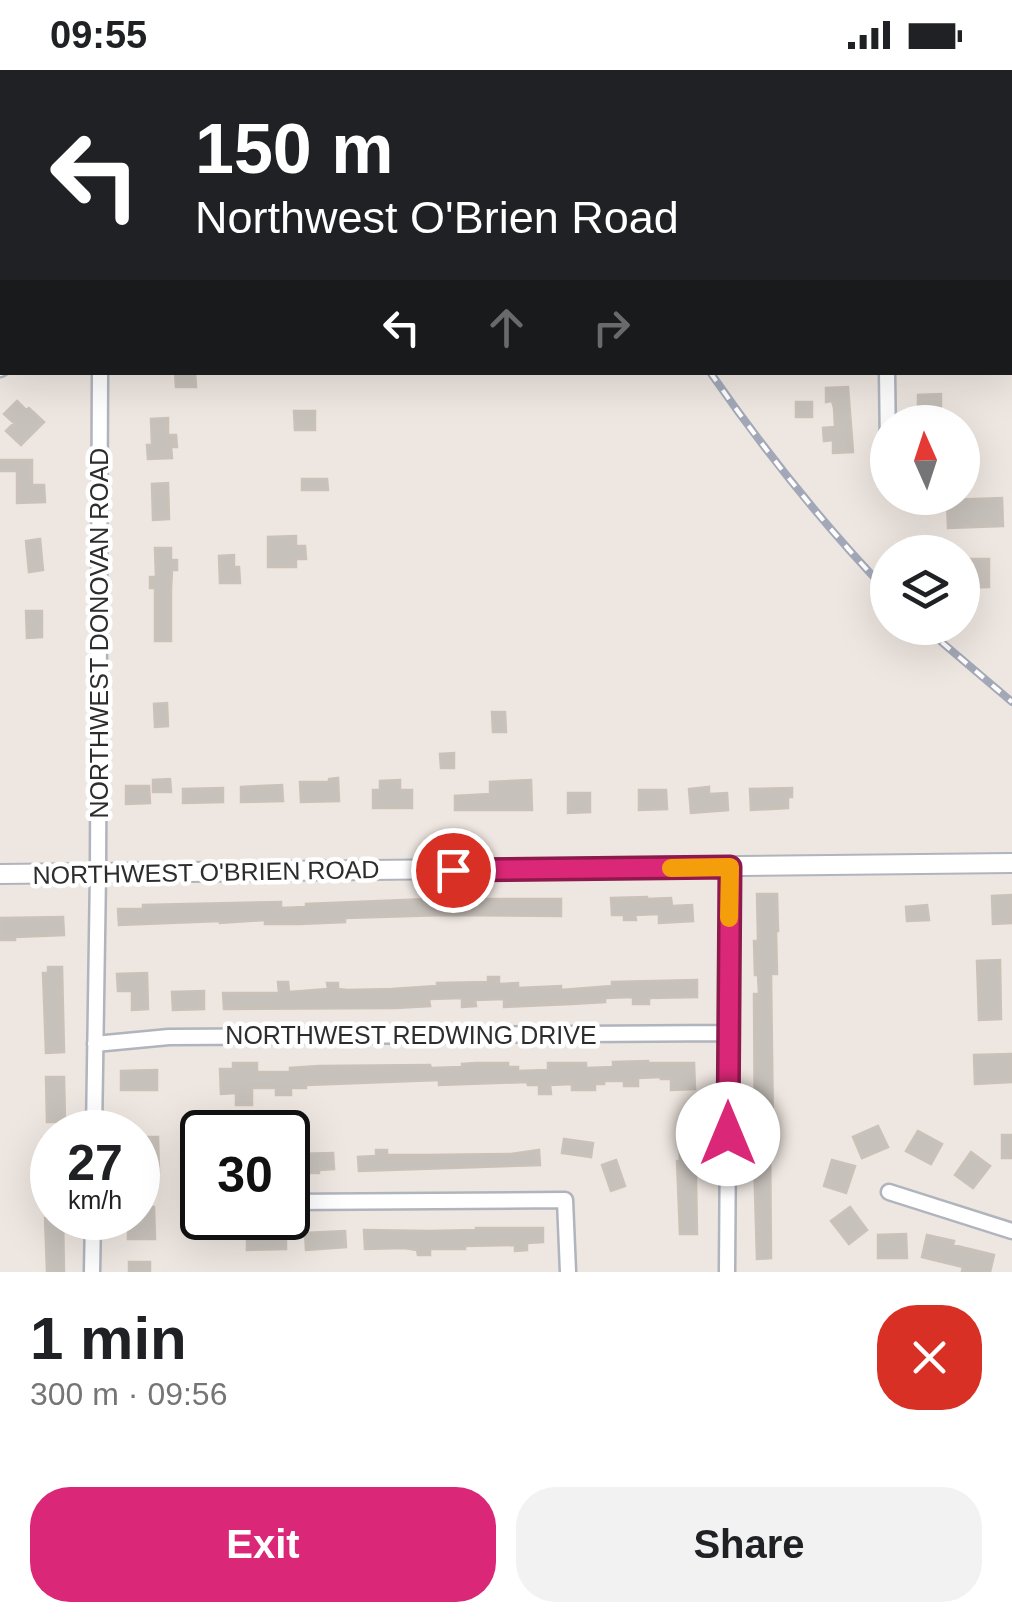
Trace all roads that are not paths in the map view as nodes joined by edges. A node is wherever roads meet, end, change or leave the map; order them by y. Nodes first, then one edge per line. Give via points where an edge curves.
1 (100, 375) edge
2 (887, 375) edge
3 (887, 405) edge
4 (1012, 862) edge
5 (730, 867) junction
6 (98, 873) junction
7 (0, 874) edge
8 (728, 1033) junction
9 (95, 1044) junction
10 (94, 1110) edge
11 (889, 1192) dead end
12 (310, 1202) edge
13 (1012, 1231) edge
14 (93, 1240) edge
15 (92, 1272) edge
16 (568, 1272) edge
17 (727, 1272) edge

1 - 6 street, NORTHWEST DONOVAN ROAD
2 - 3 street
4 - 5 street, NORTHWEST O'BRIEN ROAD
5 - 6 street, NORTHWEST O'BRIEN ROAD
5 - 8 street
6 - 7 street, NORTHWEST O'BRIEN ROAD
6 - 9 street, NORTHWEST DONOVAN ROAD
8 - 9 street, NORTHWEST REDWING DRIVE
8 - 17 street
9 - 10 street, NORTHWEST DONOVAN ROAD
11 - 13 street
12 - 16 street via 565,1200
14 - 15 street

